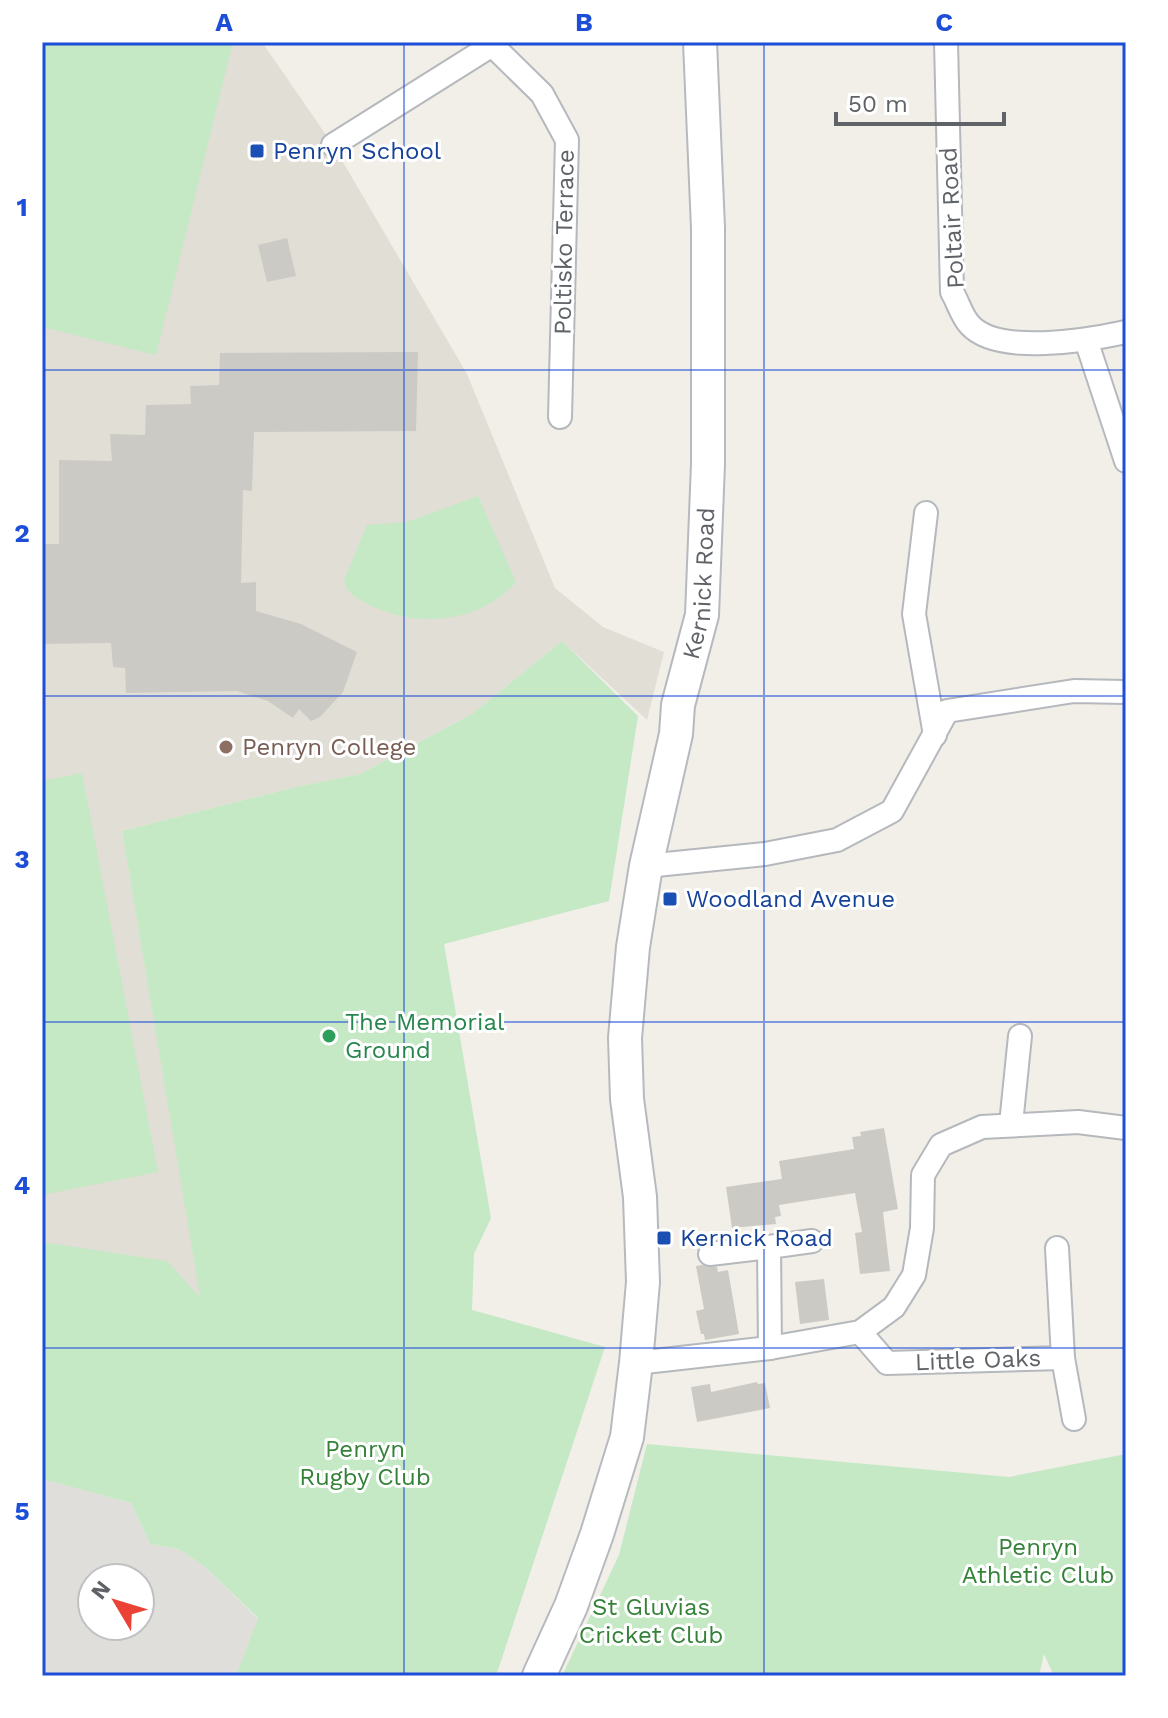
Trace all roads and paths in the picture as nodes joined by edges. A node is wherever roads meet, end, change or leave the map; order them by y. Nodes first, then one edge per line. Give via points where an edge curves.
1 (700, 42) edge
2 (946, 42) edge
3 (495, 44) edge
4 (333, 145) dead end
5 (1126, 332) edge
6 (1086, 340) junction
7 (560, 417) dead end
8 (1126, 461) edge
9 (926, 513) dead end
10 (1126, 692) edge
11 (935, 735) junction
12 (646, 866) junction
13 (1020, 1036) dead end
14 (1011, 1124) junction
15 (1126, 1128) edge
16 (812, 1241) dead end
17 (769, 1247) junction
18 (1057, 1248) dead end
19 (710, 1254) dead end
20 (860, 1332) junction
21 (770, 1348) junction
22 (1063, 1358) junction
23 (636, 1363) junction
24 (1074, 1419) dead end
25 (539, 1676) edge

1 - 12 street, Kernick Road via 708,228 702,615
2 - 6 street, Poltair Road via 952,292 971,326 1006,343
3 - 4 street
3 - 7 street, Poltisko Terrace via 542,94 567,140
5 - 6 street, Poltair Road
6 - 8 street
9 - 11 street via 914,614
10 - 11 street via 1074,691 947,711
11 - 12 street via 892,811 837,840 765,854
12 - 23 street, Kernick Road via 625,1038 643,1282
13 - 14 street
14 - 15 street via 1078,1122
14 - 20 street via 982,1127 941,1145 923,1175 914,1275 894,1307
16 - 17 street
17 - 19 street
17 - 21 street
18 - 22 street, Little Oaks
20 - 21 street
20 - 22 street, Little Oaks via 887,1363
21 - 23 street
22 - 24 street, Little Oaks
23 - 25 street, Kernick Road via 627,1437 597,1534

